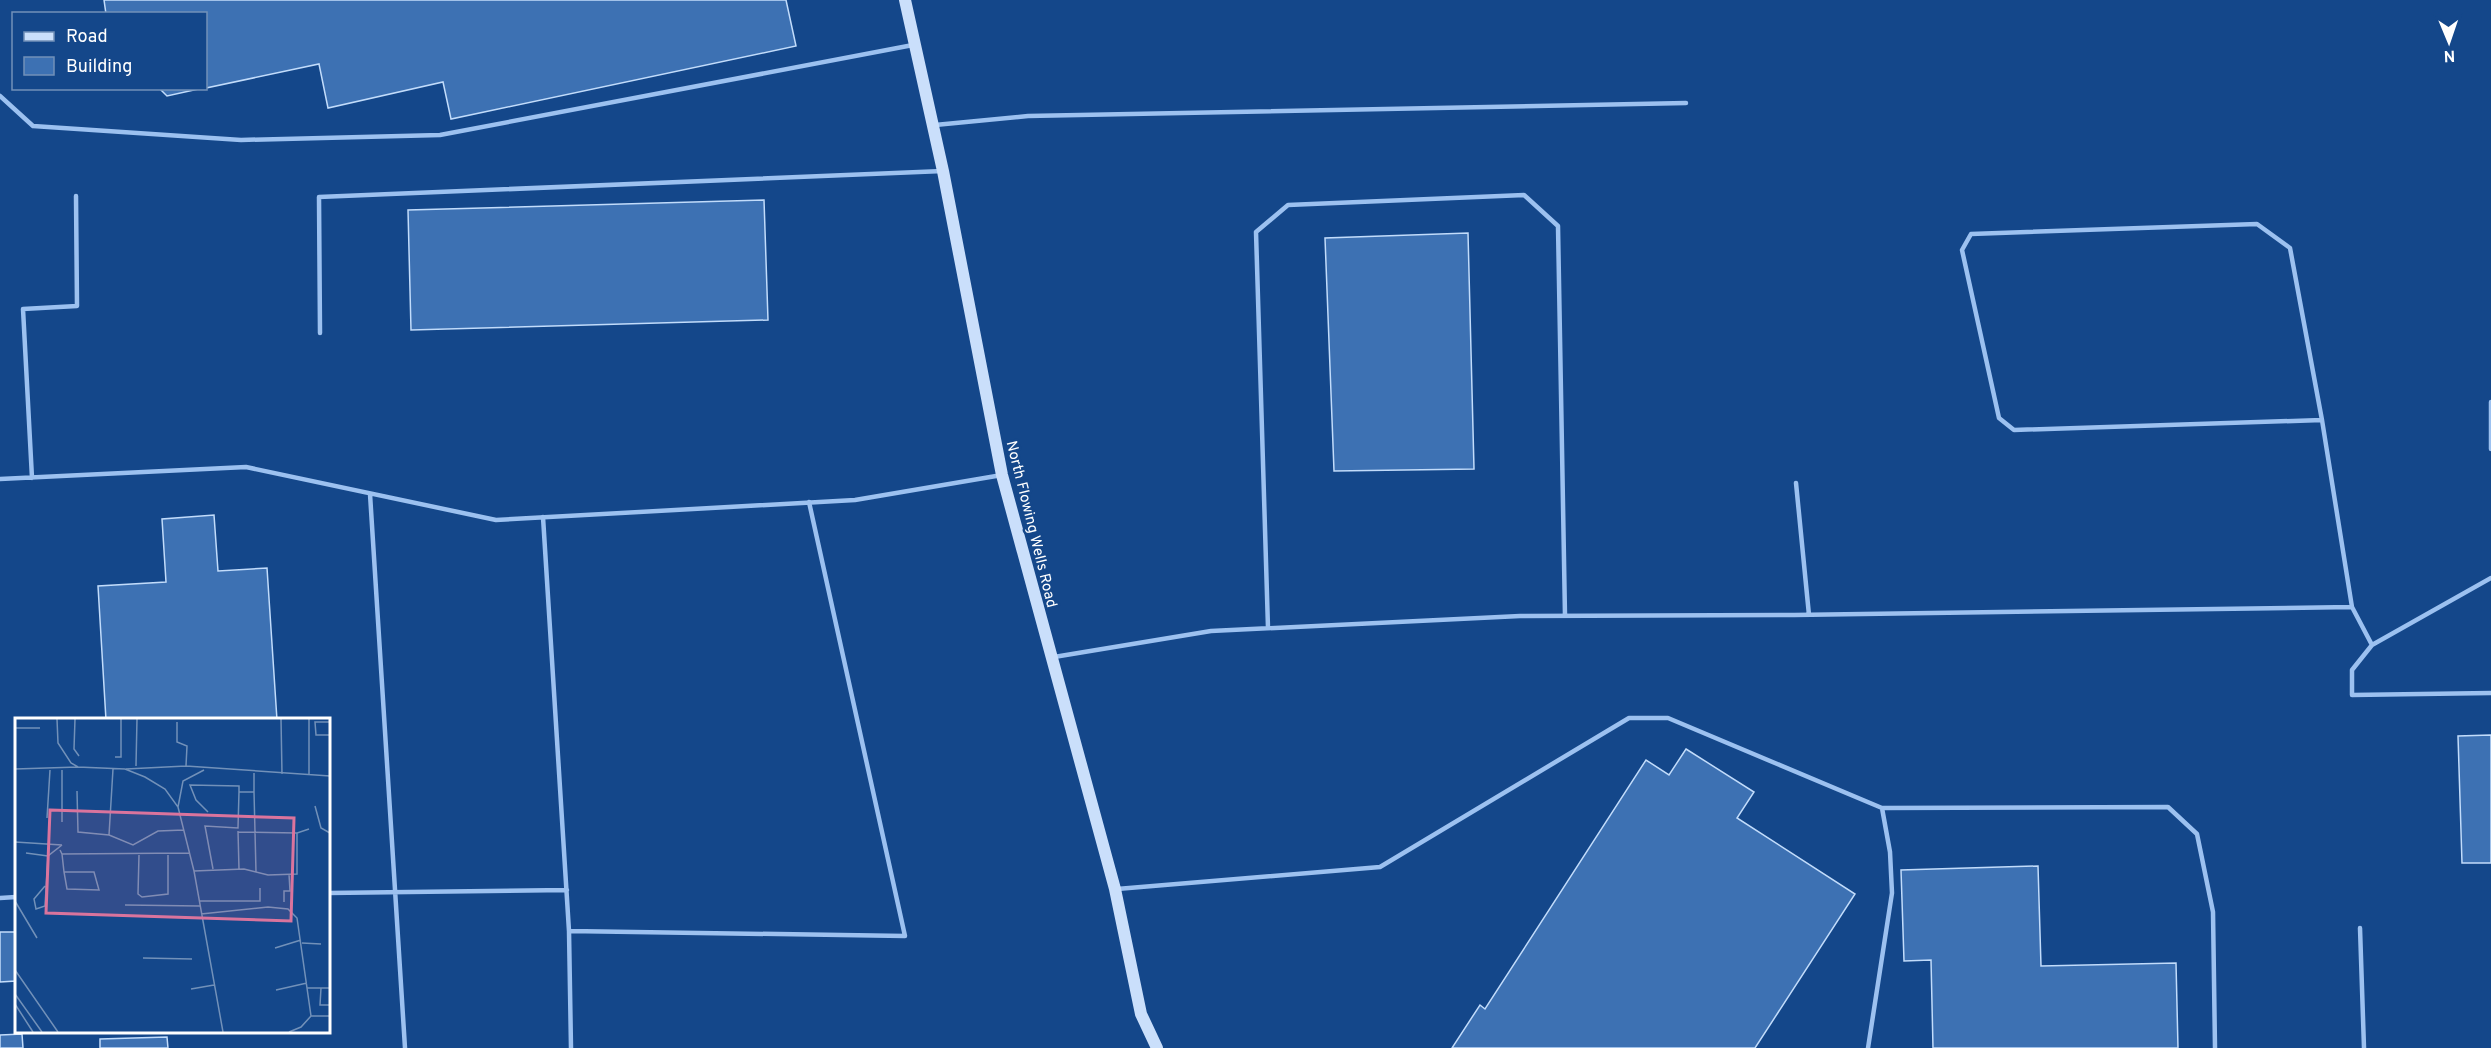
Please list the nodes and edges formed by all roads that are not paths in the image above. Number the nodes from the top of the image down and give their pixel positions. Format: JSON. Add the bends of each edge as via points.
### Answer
{"nodes":[{"id":1,"x":905,"y":0,"type":"edge"},
{"id":2,"x":915,"y":45,"type":"junction"},
{"id":3,"x":0,"y":96,"type":"edge"},
{"id":4,"x":1686,"y":103,"type":"dead end"},
{"id":5,"x":933,"y":126,"type":"junction"},
{"id":6,"x":943,"y":171,"type":"junction"},
{"id":7,"x":76,"y":196,"type":"dead end"},
{"id":8,"x":320,"y":333,"type":"dead end"},
{"id":9,"x":2491,"y":402,"type":"edge"},
{"id":10,"x":2322,"y":420,"type":"junction"},
{"id":11,"x":2491,"y":449,"type":"edge"},
{"id":12,"x":1002,"y":475,"type":"junction"},
{"id":13,"x":33,"y":478,"type":"junction"},
{"id":14,"x":0,"y":479,"type":"edge"},
{"id":15,"x":1796,"y":483,"type":"dead end"},
{"id":16,"x":370,"y":494,"type":"junction"},
{"id":17,"x":809,"y":502,"type":"junction"},
{"id":18,"x":543,"y":517,"type":"junction"},
{"id":19,"x":2491,"y":578,"type":"edge"},
{"id":20,"x":2352,"y":607,"type":"junction"},
{"id":21,"x":1809,"y":615,"type":"junction"},
{"id":22,"x":1565,"y":616,"type":"junction"},
{"id":23,"x":1268,"y":628,"type":"junction"},
{"id":24,"x":2372,"y":645,"type":"junction"},
{"id":25,"x":1051,"y":658,"type":"junction"},
{"id":26,"x":2491,"y":693,"type":"edge"},
{"id":27,"x":1881,"y":808,"type":"junction"},
{"id":28,"x":1114,"y":889,"type":"junction"},
{"id":29,"x":567,"y":890,"type":"junction"},
{"id":30,"x":396,"y":892,"type":"junction"},
{"id":31,"x":330,"y":893,"type":"edge"},
{"id":32,"x":15,"y":897,"type":"edge"},
{"id":33,"x":0,"y":898,"type":"edge"},
{"id":34,"x":2360,"y":928,"type":"dead end"},
{"id":35,"x":569,"y":931,"type":"junction"},
{"id":36,"x":405,"y":1048,"type":"edge"},
{"id":37,"x":571,"y":1048,"type":"edge"},
{"id":38,"x":1157,"y":1048,"type":"edge"},
{"id":39,"x":1868,"y":1048,"type":"edge"},
{"id":40,"x":2215,"y":1048,"type":"edge"},
{"id":41,"x":2364,"y":1048,"type":"edge"}],
"edges":[{"from":1,"to":2,"type":"street","name":"North Flowing Wells Road"},
{"from":2,"to":3,"type":"lane","via":[[440,135],[241,140],[33,126]]},
{"from":2,"to":5,"type":"street","name":"North Flowing Wells Road"},
{"from":4,"to":5,"type":"lane","via":[[1028,116]]},
{"from":5,"to":6,"type":"street","name":"North Flowing Wells Road"},
{"from":6,"to":8,"type":"lane","via":[[319,197]]},
{"from":6,"to":12,"type":"street","name":"North Flowing Wells Road"},
{"from":7,"to":13,"type":"lane","via":[[77,306],[23,309]]},
{"from":9,"to":11,"type":"lane"},
{"from":10,"to":10,"type":"lane","via":[[2290,248],[2258,224],[1971,234],[1962,250],[1999,418],[2014,430]]},
{"from":10,"to":20,"type":"lane"},
{"from":12,"to":17,"type":"lane","via":[[855,500]]},
{"from":12,"to":25,"type":"street","name":"North Flowing Wells Road"},
{"from":13,"to":14,"type":"lane"},
{"from":13,"to":16,"type":"lane","via":[[246,467]]},
{"from":15,"to":21,"type":"lane"},
{"from":16,"to":18,"type":"lane","via":[[496,520]]},
{"from":16,"to":30,"type":"lane"},
{"from":17,"to":18,"type":"lane"},
{"from":17,"to":35,"type":"lane","via":[[905,936]]},
{"from":18,"to":29,"type":"lane"},
{"from":19,"to":24,"type":"lane"},
{"from":20,"to":21,"type":"lane"},
{"from":20,"to":24,"type":"lane"},
{"from":21,"to":22,"type":"lane"},
{"from":22,"to":23,"type":"lane"},
{"from":22,"to":23,"type":"lane","via":[[1558,226],[1524,195],[1512,195],[1288,205],[1256,232]]},
{"from":23,"to":25,"type":"lane","via":[[1211,631]]},
{"from":24,"to":26,"type":"lane","via":[[2352,670],[2352,695]]},
{"from":25,"to":28,"type":"street","name":"North Flowing Wells Road"},
{"from":27,"to":28,"type":"lane","via":[[1668,718],[1629,718],[1380,867]]},
{"from":27,"to":39,"type":"lane","via":[[1890,852],[1892,893]]},
{"from":27,"to":40,"type":"lane","via":[[2168,807],[2197,834],[2213,912]]},
{"from":28,"to":38,"type":"street","name":"North Flowing Wells Road","via":[[1141,1014]]},
{"from":29,"to":30,"type":"lane"},
{"from":29,"to":35,"type":"lane"},
{"from":30,"to":31,"type":"lane"},
{"from":30,"to":36,"type":"lane"},
{"from":32,"to":33,"type":"lane"},
{"from":34,"to":41,"type":"lane"},
{"from":35,"to":37,"type":"lane"}]}
